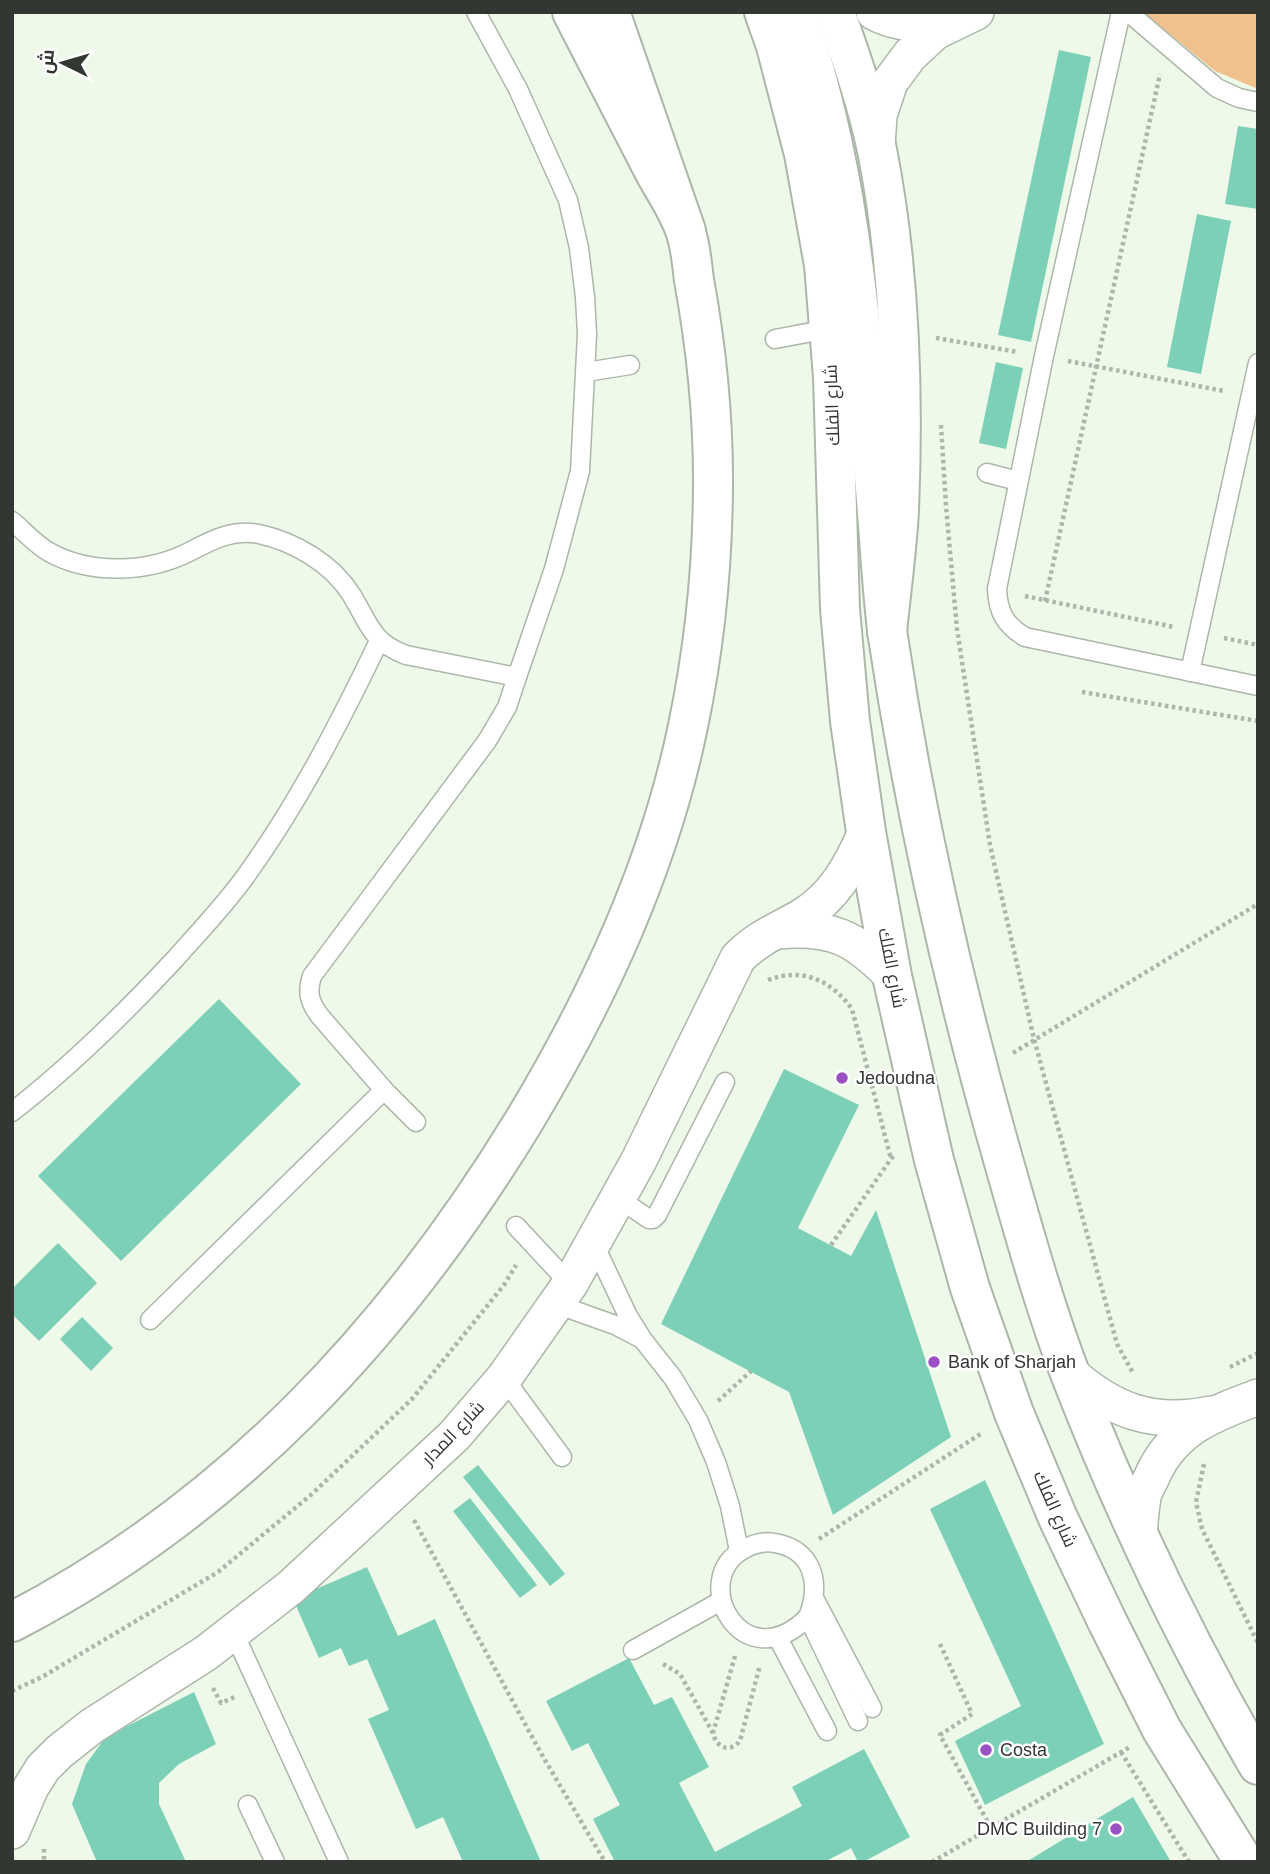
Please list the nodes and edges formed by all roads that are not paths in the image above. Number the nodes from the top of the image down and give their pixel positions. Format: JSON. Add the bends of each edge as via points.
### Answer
{"nodes":[{"id":1,"x":476,"y":12,"type":"edge"},
{"id":2,"x":572,"y":12,"type":"edge"},
{"id":3,"x":610,"y":12,"type":"edge"},
{"id":4,"x":764,"y":12,"type":"edge"},
{"id":5,"x":796,"y":12,"type":"edge"},
{"id":6,"x":835,"y":12,"type":"edge"},
{"id":7,"x":874,"y":12,"type":"edge"},
{"id":8,"x":1121,"y":12,"type":"edge"},
{"id":9,"x":1128,"y":12,"type":"edge"},
{"id":10,"x":971,"y":15,"type":"edge"},
{"id":11,"x":1258,"y":102,"type":"edge"},
{"id":12,"x":877,"y":149,"type":"junction"},
{"id":13,"x":686,"y":231,"type":"junction"},
{"id":14,"x":828,"y":329,"type":"junction"},
{"id":15,"x":775,"y":339,"type":"dead end"},
{"id":16,"x":1258,"y":363,"type":"edge"},
{"id":17,"x":630,"y":365,"type":"dead end"},
{"id":18,"x":586,"y":372,"type":"junction"},
{"id":19,"x":987,"y":473,"type":"dead end"},
{"id":20,"x":1018,"y":481,"type":"junction"},
{"id":21,"x":12,"y":521,"type":"edge"},
{"id":22,"x":887,"y":632,"type":"junction"},
{"id":23,"x":379,"y":641,"type":"junction"},
{"id":24,"x":1190,"y":673,"type":"junction"},
{"id":25,"x":517,"y":677,"type":"junction"},
{"id":26,"x":1258,"y":686,"type":"edge"},
{"id":27,"x":866,"y":832,"type":"junction"},
{"id":28,"x":773,"y":932,"type":"junction"},
{"id":29,"x":892,"y":976,"type":"junction"},
{"id":30,"x":726,"y":1082,"type":"dead end"},
{"id":31,"x":384,"y":1090,"type":"junction"},
{"id":32,"x":12,"y":1112,"type":"edge"},
{"id":33,"x":416,"y":1122,"type":"dead end"},
{"id":34,"x":618,"y":1199,"type":"junction"},
{"id":35,"x":516,"y":1226,"type":"dead end"},
{"id":36,"x":593,"y":1242,"type":"junction"},
{"id":37,"x":563,"y":1294,"type":"junction"},
{"id":38,"x":150,"y":1320,"type":"dead end"},
{"id":39,"x":643,"y":1340,"type":"junction"},
{"id":40,"x":1069,"y":1372,"type":"junction"},
{"id":41,"x":504,"y":1378,"type":"junction"},
{"id":42,"x":1258,"y":1397,"type":"edge"},
{"id":43,"x":1217,"y":1412,"type":"junction"},
{"id":44,"x":562,"y":1457,"type":"dead end"},
{"id":45,"x":1139,"y":1535,"type":"junction"},
{"id":46,"x":739,"y":1551,"type":"junction"},
{"id":47,"x":815,"y":1600,"type":"junction"},
{"id":48,"x":721,"y":1601,"type":"junction"},
{"id":49,"x":808,"y":1618,"type":"junction"},
{"id":50,"x":12,"y":1622,"type":"edge"},
{"id":51,"x":234,"y":1633,"type":"junction"},
{"id":52,"x":772,"y":1638,"type":"junction"},
{"id":53,"x":633,"y":1650,"type":"dead end"},
{"id":54,"x":872,"y":1708,"type":"dead end"},
{"id":55,"x":858,"y":1721,"type":"dead end"},
{"id":56,"x":827,"y":1731,"type":"dead end"},
{"id":57,"x":1258,"y":1765,"type":"edge"},
{"id":58,"x":248,"y":1805,"type":"dead end"},
{"id":59,"x":12,"y":1831,"type":"edge"},
{"id":60,"x":275,"y":1862,"type":"edge"},
{"id":61,"x":339,"y":1862,"type":"edge"},
{"id":62,"x":1244,"y":1862,"type":"edge"}],
"edges":[{"from":1,"to":18,"type":"lane","via":[[523,100],[568,200],[585,297]]},
{"from":2,"to":13,"type":"main road"},
{"from":3,"to":13,"type":"main road"},
{"from":4,"to":14,"type":"main road","name":"شارع الفلك","via":[[804,154],[824,265]]},
{"from":5,"to":22,"type":"main road","name":"شارع الفلك","via":[[834,145],[854,258]]},
{"from":6,"to":12,"type":"main road"},
{"from":7,"to":10,"type":"street","via":[[907,22],[937,23]]},
{"from":8,"to":20,"type":"lane"},
{"from":9,"to":11,"type":"lane","via":[[1217,88]]},
{"from":10,"to":12,"type":"street","via":[[935,32],[890,82],[879,115]]},
{"from":12,"to":22,"type":"main road","via":[[894,269],[902,390],[899,511]]},
{"from":13,"to":50,"type":"main road","via":[[704,330],[713,429],[713,529],[705,628],[688,727],[663,823],[630,917],[588,1008],[482,1189],[359,1350],[275,1435],[168,1526],[106,1569]]},
{"from":14,"to":15,"type":"lane"},
{"from":14,"to":27,"type":"main road","name":"شارع الفلك","via":[[840,609]]},
{"from":16,"to":24,"type":"lane"},
{"from":17,"to":18,"type":"lane"},
{"from":18,"to":25,"type":"lane","via":[[580,471],[554,569]]},
{"from":19,"to":20,"type":"lane"},
{"from":20,"to":24,"type":"lane","via":[[997,589],[1002,617],[1012,629],[1025,637]]},
{"from":21,"to":23,"type":"lane","via":[[48,552],[103,568],[170,560],[225,534],[257,533],[292,544],[333,572]]},
{"from":22,"to":40,"type":"main road","name":"شارع الفلك","via":[[912,783],[951,966],[1019,1215]]},
{"from":23,"to":25,"type":"lane","via":[[407,655]]},
{"from":23,"to":32,"type":"lane","via":[[309,778],[244,879],[146,991]]},
{"from":24,"to":26,"type":"lane"},
{"from":25,"to":31,"type":"lane","via":[[507,707],[487,741],[312,976],[311,1003]]},
{"from":27,"to":28,"type":"street","name":"شارع المدار","via":[[852,865],[831,893]]},
{"from":27,"to":29,"type":"main road","name":"شارع الفلك"},
{"from":28,"to":29,"type":"street","via":[[806,929],[839,936],[868,952]]},
{"from":28,"to":34,"type":"street","name":"شارع المدار","via":[[738,958]]},
{"from":29,"to":62,"type":"main road","name":"شارع الفلك","via":[[938,1173],[970,1288],[1013,1413],[1058,1518],[1162,1730]]},
{"from":30,"to":34,"type":"lane","via":[[657,1215],[649,1219]]},
{"from":31,"to":33,"type":"lane"},
{"from":31,"to":38,"type":"lane"},
{"from":34,"to":36,"type":"street","name":"شارع المدار"},
{"from":35,"to":37,"type":"lane"},
{"from":36,"to":37,"type":"street","name":"شارع المدار"},
{"from":36,"to":39,"type":"lane"},
{"from":37,"to":39,"type":"lane"},
{"from":37,"to":41,"type":"street","name":"شارع المدار"},
{"from":39,"to":46,"type":"lane","via":[[698,1420],[720,1473]]},
{"from":40,"to":43,"type":"street","via":[[1091,1392],[1143,1416],[1193,1418]]},
{"from":40,"to":45,"type":"main road","name":"شارع الفلك"},
{"from":41,"to":44,"type":"lane"},
{"from":41,"to":51,"type":"street","name":"شارع المدار","via":[[454,1436],[291,1587]]},
{"from":42,"to":43,"type":"street"},
{"from":43,"to":45,"type":"street","via":[[1177,1439],[1161,1458],[1144,1494]]},
{"from":45,"to":57,"type":"main road","name":"شارع الفلك","via":[[1214,1689]]},
{"from":46,"to":47,"type":"lane","via":[[769,1542],[798,1553],[816,1582]]},
{"from":46,"to":48,"type":"lane","via":[[720,1582]]},
{"from":47,"to":49,"type":"lane"},
{"from":47,"to":54,"type":"lane"},
{"from":48,"to":52,"type":"lane","via":[[742,1632]]},
{"from":48,"to":53,"type":"lane"},
{"from":49,"to":52,"type":"lane","via":[[795,1631]]},
{"from":49,"to":55,"type":"lane"},
{"from":51,"to":59,"type":"street","name":"شارع المدار","via":[[59,1752],[31,1787]]},
{"from":51,"to":61,"type":"lane"},
{"from":52,"to":56,"type":"lane"},
{"from":58,"to":60,"type":"lane"}]}
